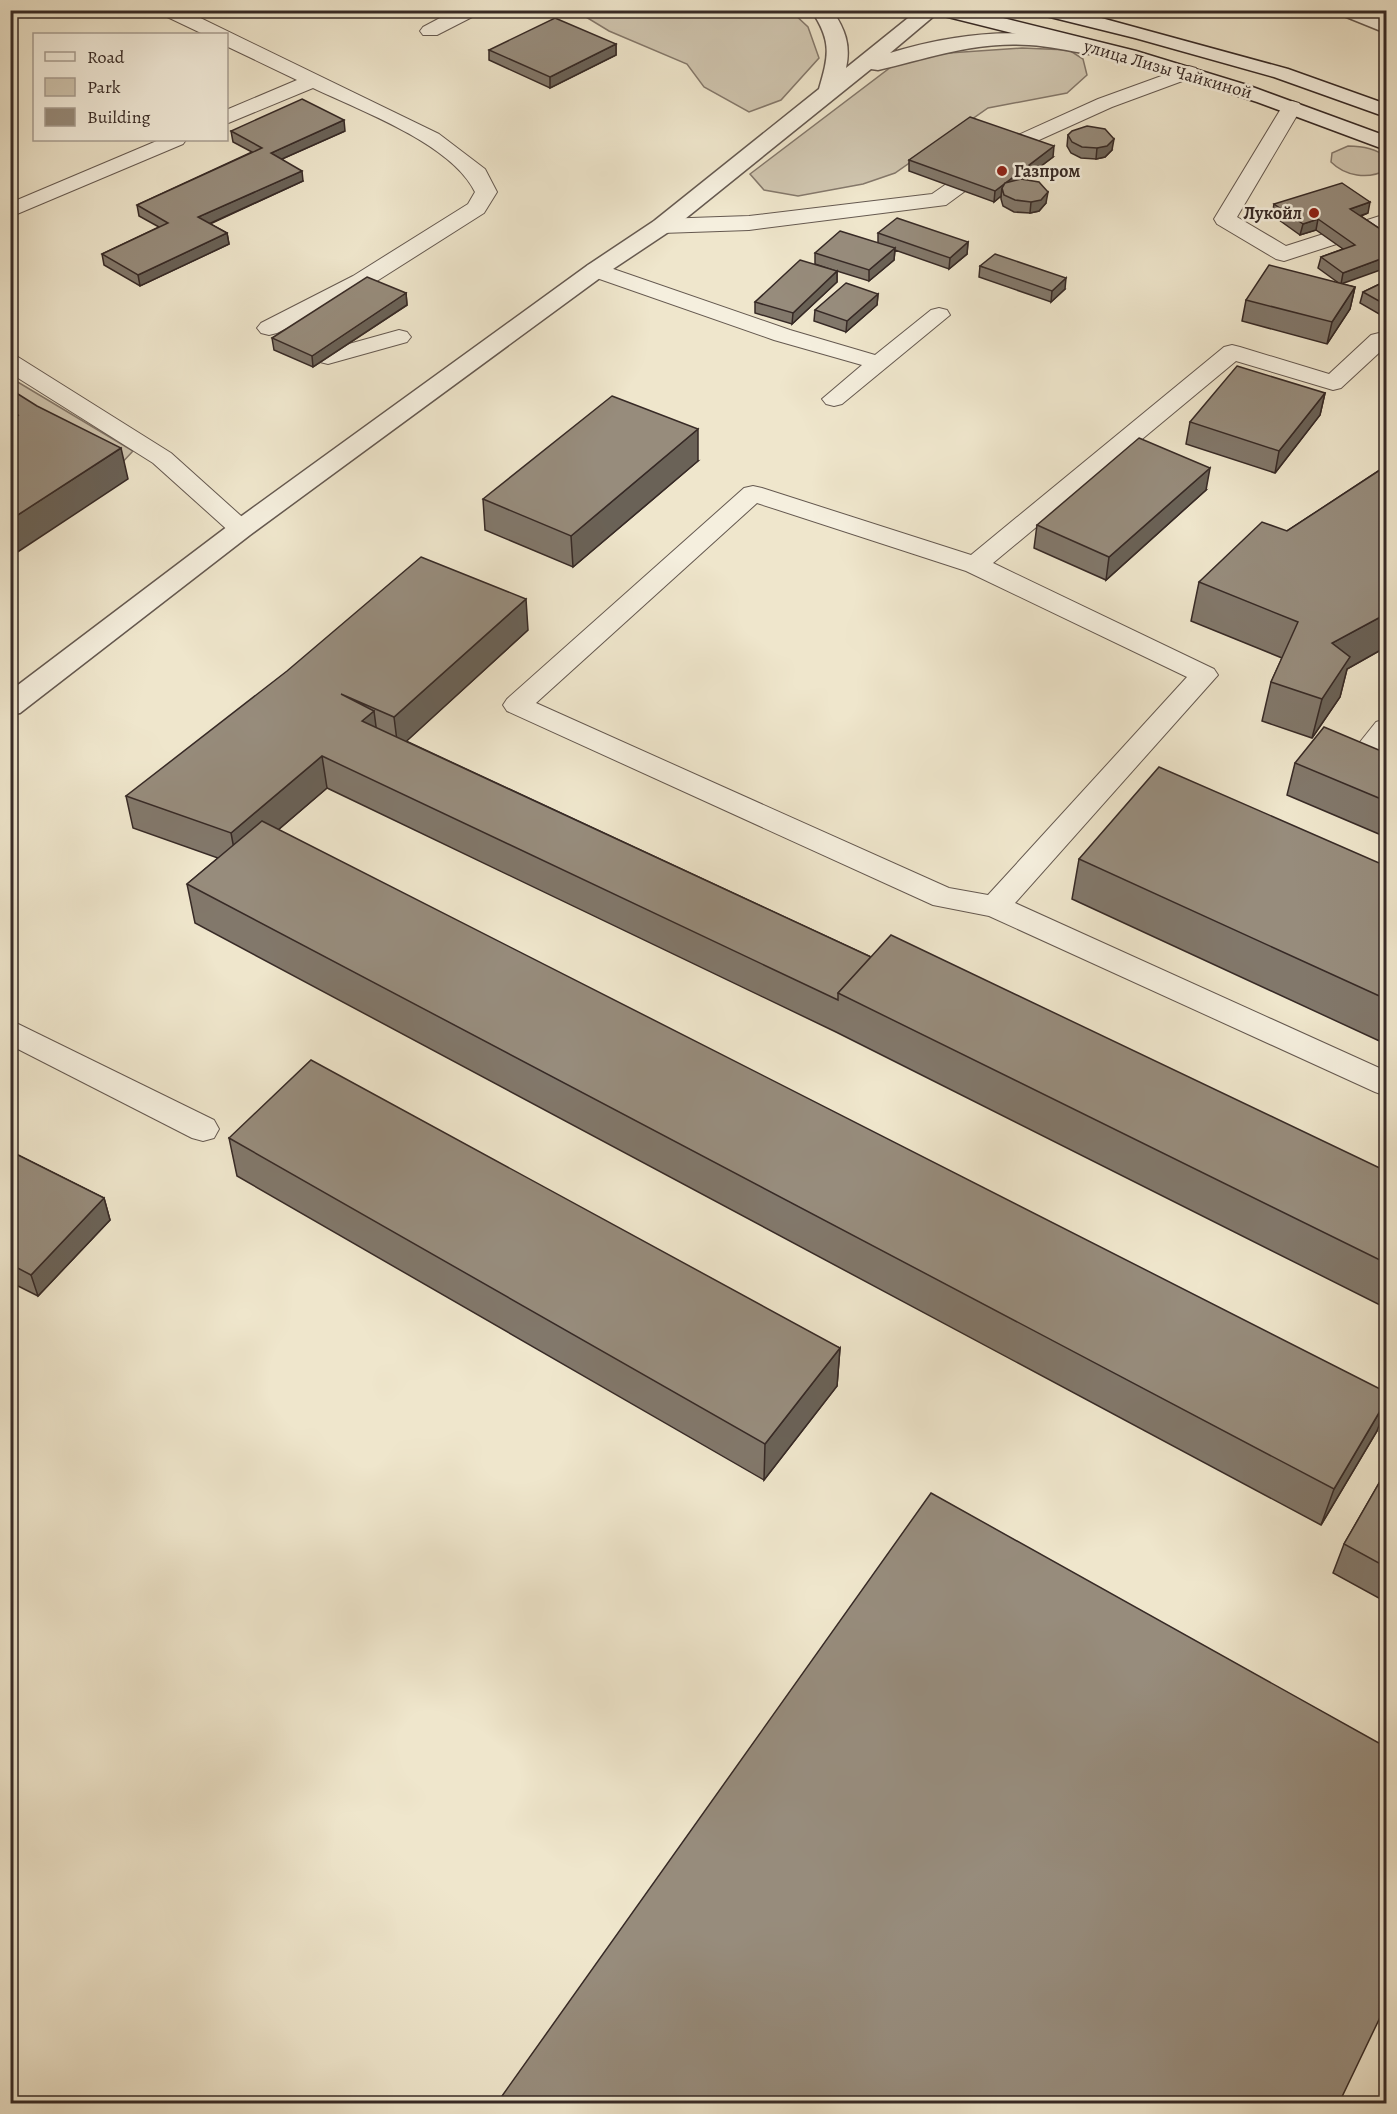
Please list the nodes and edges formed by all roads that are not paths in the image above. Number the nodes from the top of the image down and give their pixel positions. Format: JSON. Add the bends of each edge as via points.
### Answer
{"nodes":[{"id":1,"x":168,"y":10,"type":"edge"},
{"id":2,"x":471,"y":10,"type":"edge"},
{"id":3,"x":821,"y":10,"type":"edge"},
{"id":4,"x":931,"y":10,"type":"edge"},
{"id":5,"x":943,"y":10,"type":"edge"},
{"id":6,"x":1045,"y":10,"type":"edge"},
{"id":7,"x":1346,"y":10,"type":"edge"},
{"id":8,"x":1386,"y":27,"type":"edge"},
{"id":9,"x":430,"y":32,"type":"dead end"},
{"id":10,"x":216,"y":33,"type":"edge"},
{"id":11,"x":228,"y":39,"type":"edge"},
{"id":12,"x":1118,"y":52,"type":"junction"},
{"id":13,"x":1189,"y":72,"type":"junction"},
{"id":14,"x":315,"y":80,"type":"junction"},
{"id":15,"x":828,"y":95,"type":"junction"},
{"id":16,"x":1293,"y":107,"type":"junction"},
{"id":17,"x":1386,"y":111,"type":"edge"},
{"id":18,"x":228,"y":117,"type":"edge"},
{"id":19,"x":174,"y":141,"type":"edge"},
{"id":20,"x":1386,"y":144,"type":"edge"},
{"id":21,"x":10,"y":211,"type":"edge"},
{"id":22,"x":1386,"y":221,"type":"edge"},
{"id":23,"x":662,"y":226,"type":"junction"},
{"id":24,"x":596,"y":270,"type":"junction"},
{"id":25,"x":939,"y":315,"type":"dead end"},
{"id":26,"x":269,"y":328,"type":"dead end"},
{"id":27,"x":399,"y":337,"type":"dead end"},
{"id":28,"x":1384,"y":340,"type":"edge"},
{"id":29,"x":328,"y":357,"type":"edge"},
{"id":30,"x":10,"y":362,"type":"edge"},
{"id":31,"x":879,"y":363,"type":"junction"},
{"id":32,"x":834,"y":399,"type":"dead end"},
{"id":33,"x":241,"y":529,"type":"junction"},
{"id":34,"x":975,"y":565,"type":"junction"},
{"id":35,"x":10,"y":706,"type":"edge"},
{"id":36,"x":1386,"y":728,"type":"edge"},
{"id":37,"x":1386,"y":748,"type":"edge"},
{"id":38,"x":995,"y":906,"type":"junction"},
{"id":39,"x":10,"y":1031,"type":"edge"},
{"id":40,"x":1386,"y":1084,"type":"edge"},
{"id":41,"x":203,"y":1129,"type":"dead end"}],
"edges":[{"from":1,"to":10,"type":"lane"},
{"from":2,"to":9,"type":"lane"},
{"from":3,"to":15,"type":"street","via":[[832,24],[840,50]]},
{"from":4,"to":15,"type":"street"},
{"from":5,"to":12,"type":"street","name":"улица Лизы Чайкиной"},
{"from":6,"to":17,"type":"street","name":"улица Лизы Чайкиной","via":[[1281,73]]},
{"from":7,"to":8,"type":"street"},
{"from":11,"to":14,"type":"lane"},
{"from":12,"to":13,"type":"street","name":"улица Лизы Чайкиной"},
{"from":12,"to":15,"type":"street","via":[[1021,38],[959,42],[917,50],[874,66]]},
{"from":13,"to":16,"type":"street","name":"улица Лизы Чайкиной"},
{"from":13,"to":23,"type":"lane","via":[[1105,103],[1021,141],[938,200],[749,223]]},
{"from":14,"to":18,"type":"lane"},
{"from":14,"to":26,"type":"lane","via":[[432,138],[477,174],[486,192],[476,208],[361,281]]},
{"from":15,"to":23,"type":"street"},
{"from":16,"to":20,"type":"street","name":"улица Лизы Чайкиной"},
{"from":16,"to":22,"type":"lane","via":[[1225,219],[1284,254]]},
{"from":19,"to":21,"type":"lane"},
{"from":23,"to":24,"type":"street"},
{"from":24,"to":31,"type":"lane","via":[[782,335]]},
{"from":24,"to":33,"type":"street"},
{"from":25,"to":31,"type":"lane"},
{"from":27,"to":29,"type":"lane"},
{"from":28,"to":34,"type":"lane","via":[[1333,383],[1232,352]]},
{"from":30,"to":33,"type":"lane","via":[[162,458]]},
{"from":31,"to":32,"type":"lane"},
{"from":33,"to":35,"type":"street"},
{"from":34,"to":38,"type":"lane","via":[[1204,675]]},
{"from":34,"to":38,"type":"lane","via":[[753,493],[517,705],[943,898]]},
{"from":36,"to":37,"type":"lane","via":[[1374,742]]},
{"from":38,"to":40,"type":"lane"},
{"from":39,"to":41,"type":"lane"}]}
